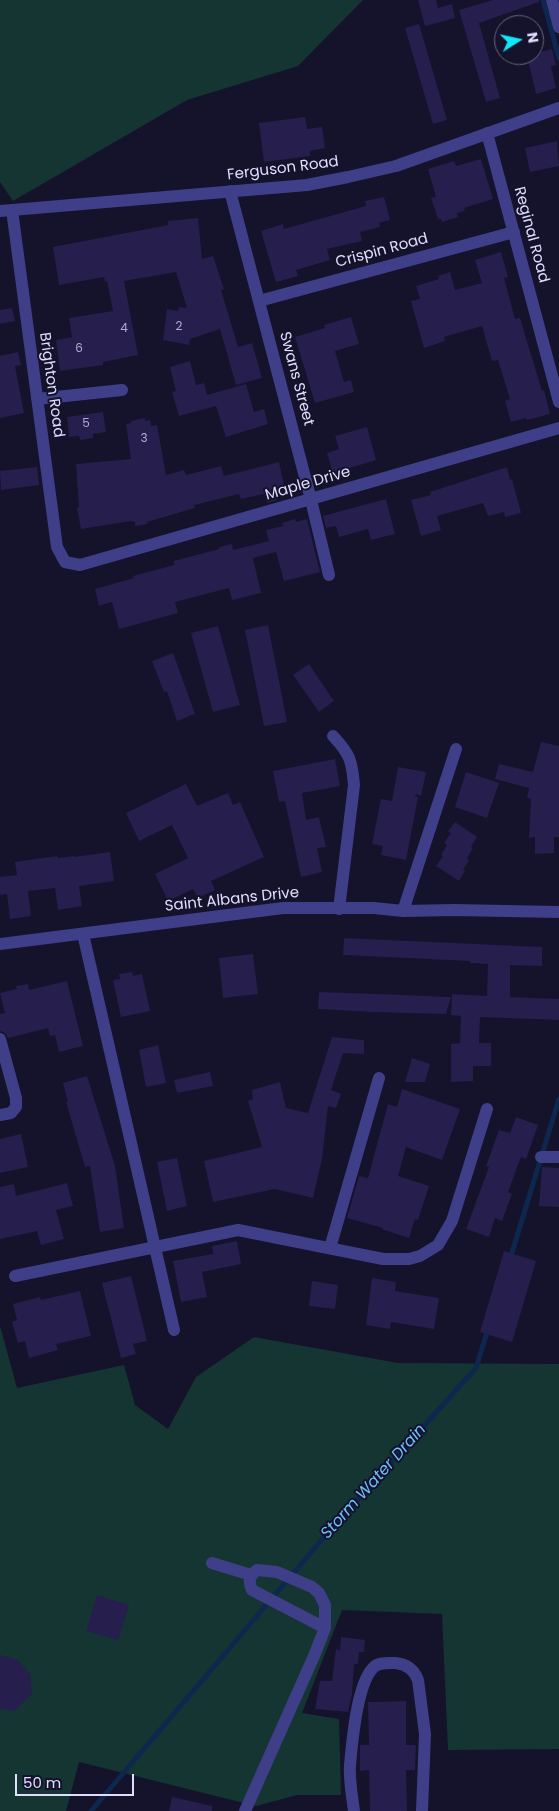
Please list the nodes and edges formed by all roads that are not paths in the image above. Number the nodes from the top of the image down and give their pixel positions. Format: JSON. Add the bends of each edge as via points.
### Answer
{"nodes":[{"id":1,"x":552,"y":0,"type":"edge"},
{"id":2,"x":559,"y":28,"type":"edge"},
{"id":3,"x":559,"y":108,"type":"edge"},
{"id":4,"x":487,"y":134,"type":"junction"},
{"id":5,"x":230,"y":191,"type":"junction"},
{"id":6,"x":6,"y":210,"type":"edge"},
{"id":7,"x":514,"y":232,"type":"junction"},
{"id":8,"x":259,"y":301,"type":"junction"},
{"id":9,"x":122,"y":390,"type":"dead end"},
{"id":10,"x":37,"y":399,"type":"junction"},
{"id":11,"x":559,"y":402,"type":"edge"},
{"id":12,"x":559,"y":428,"type":"edge"},
{"id":13,"x":311,"y":500,"type":"junction"},
{"id":14,"x":65,"y":562,"type":"joint"},
{"id":15,"x":329,"y":575,"type":"dead end"},
{"id":16,"x":333,"y":736,"type":"dead end"},
{"id":17,"x":456,"y":749,"type":"dead end"},
{"id":18,"x":339,"y":909,"type":"junction"},
{"id":19,"x":402,"y":911,"type":"junction"},
{"id":20,"x":559,"y":912,"type":"edge"},
{"id":21,"x":83,"y":934,"type":"junction"},
{"id":22,"x":0,"y":944,"type":"edge"},
{"id":23,"x":0,"y":1039,"type":"edge"},
{"id":24,"x":378,"y":1078,"type":"dead end"},
{"id":25,"x":487,"y":1109,"type":"dead end"},
{"id":26,"x":0,"y":1115,"type":"edge"},
{"id":27,"x":542,"y":1157,"type":"dead end"},
{"id":28,"x":559,"y":1157,"type":"edge"},
{"id":29,"x":154,"y":1248,"type":"junction"},
{"id":30,"x":330,"y":1248,"type":"junction"},
{"id":31,"x":15,"y":1276,"type":"dead end"},
{"id":32,"x":174,"y":1330,"type":"dead end"},
{"id":33,"x":212,"y":1563,"type":"dead end"},
{"id":34,"x":252,"y":1574,"type":"junction"},
{"id":35,"x":325,"y":1628,"type":"junction"},
{"id":36,"x":245,"y":1811,"type":"edge"},
{"id":37,"x":354,"y":1811,"type":"edge"},
{"id":38,"x":422,"y":1811,"type":"edge"}],
"edges":[{"from":1,"to":2,"type":"street"},
{"from":3,"to":4,"type":"street","name":"Ferguson Road"},
{"from":4,"to":5,"type":"street","name":"Ferguson Road","via":[[396,166],[348,177]]},
{"from":4,"to":7,"type":"street","name":"Reginal Road"},
{"from":5,"to":6,"type":"street","name":"Ferguson Road"},
{"from":5,"to":8,"type":"street","name":"Swans Street"},
{"from":6,"to":10,"type":"street","name":"Brighton Road"},
{"from":7,"to":8,"type":"street","name":"Crispin Road"},
{"from":7,"to":11,"type":"street","name":"Reginal Road"},
{"from":8,"to":13,"type":"street","name":"Swans Street"},
{"from":9,"to":10,"type":"street"},
{"from":10,"to":14,"type":"street","name":"Brighton Road","via":[[57,547]]},
{"from":12,"to":13,"type":"street","name":"Maple Drive"},
{"from":13,"to":14,"type":"street","name":"Maple Drive","via":[[80,565]]},
{"from":13,"to":15,"type":"street","name":"Swans Street"},
{"from":16,"to":18,"type":"street","via":[[345,749],[352,766],[354,785]]},
{"from":17,"to":19,"type":"street"},
{"from":18,"to":19,"type":"street","name":"Saint Albans Drive"},
{"from":18,"to":21,"type":"street","name":"Saint Albans Drive","via":[[283,908]]},
{"from":19,"to":20,"type":"street","name":"Saint Albans Drive"},
{"from":21,"to":22,"type":"street","name":"Saint Albans Drive"},
{"from":21,"to":29,"type":"street"},
{"from":23,"to":26,"type":"street","via":[[16,1107],[11,1113]]},
{"from":24,"to":30,"type":"street"},
{"from":25,"to":30,"type":"street","via":[[452,1221],[438,1245],[420,1256],[397,1259]]},
{"from":27,"to":28,"type":"street"},
{"from":29,"to":30,"type":"street","via":[[238,1230]]},
{"from":29,"to":31,"type":"street"},
{"from":29,"to":32,"type":"street"},
{"from":33,"to":34,"type":"street"},
{"from":34,"to":35,"type":"street","via":[[249,1582],[252,1590]]},
{"from":34,"to":35,"type":"street","via":[[257,1570],[277,1572],[312,1587],[325,1605]]},
{"from":35,"to":36,"type":"street"},
{"from":37,"to":38,"type":"street","via":[[350,1766],[357,1713],[363,1684],[373,1668],[382,1663],[394,1663],[416,1673],[425,1734]]}]}
